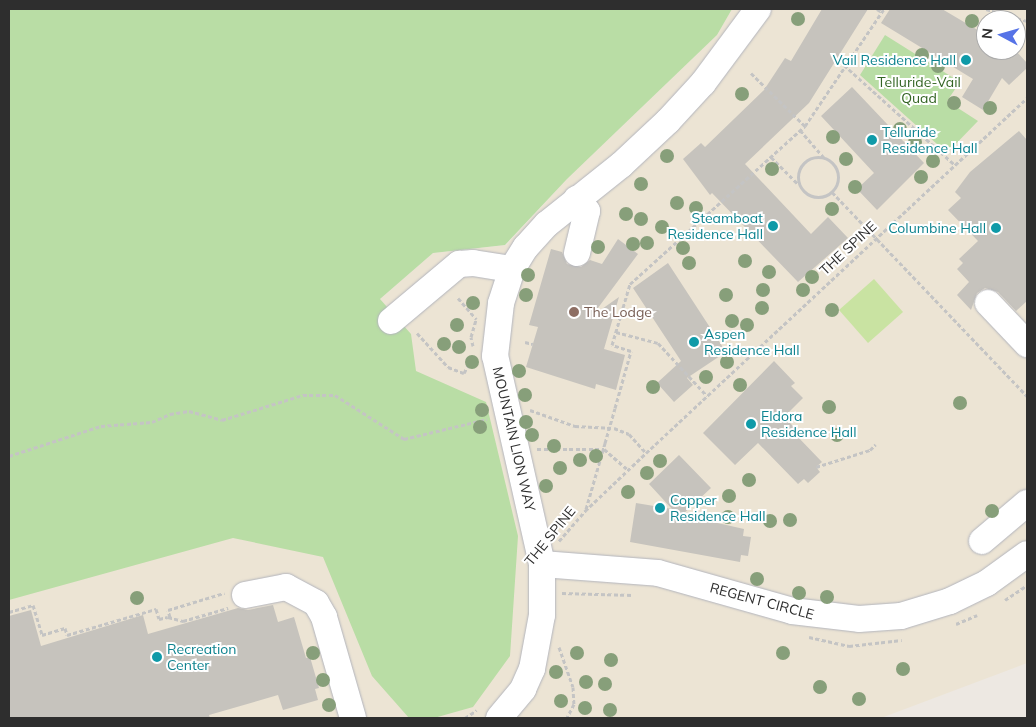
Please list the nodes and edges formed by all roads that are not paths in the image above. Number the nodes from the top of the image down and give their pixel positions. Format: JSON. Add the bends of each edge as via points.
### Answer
{"nodes":[{"id":1,"x":758,"y":9,"type":"edge"},
{"id":2,"x":577,"y":199,"type":"junction"},
{"id":3,"x":577,"y":254,"type":"dead end"},
{"id":4,"x":512,"y":270,"type":"junction"},
{"id":5,"x":988,"y":303,"type":"dead end"},
{"id":6,"x":391,"y":321,"type":"dead end"},
{"id":7,"x":1027,"y":344,"type":"edge"},
{"id":8,"x":1027,"y":503,"type":"edge"},
{"id":9,"x":1022,"y":558,"type":"edge"},
{"id":10,"x":542,"y":564,"type":"junction"},
{"id":11,"x":239,"y":597,"type":"road end"},
{"id":12,"x":489,"y":714,"type":"edge"},
{"id":13,"x":353,"y":718,"type":"edge"}],
"edges":[{"from":1,"to":2,"type":"street","name":"MOUNTAIN LION WAY","via":[[709,76],[668,122]]},
{"from":2,"to":3,"type":"street","via":[[587,211]]},
{"from":2,"to":4,"type":"street","name":"MOUNTAIN LION WAY","via":[[547,224],[526,247]]},
{"from":4,"to":6,"type":"street","via":[[473,263],[459,264]]},
{"from":4,"to":10,"type":"street","name":"MOUNTAIN LION WAY","via":[[496,333],[495,356]]},
{"from":5,"to":7,"type":"street"},
{"from":8,"to":9,"type":"street","via":[[986,537]]},
{"from":9,"to":10,"type":"street","name":"REGENT CIRCLE","via":[[987,583],[928,610],[859,619],[792,611],[658,573]]},
{"from":10,"to":12,"type":"street","name":"MOUNTAIN LION WAY","via":[[542,615],[532,669],[523,689]]},
{"from":11,"to":13,"type":"street","via":[[286,587],[316,603],[324,617]]}]}
